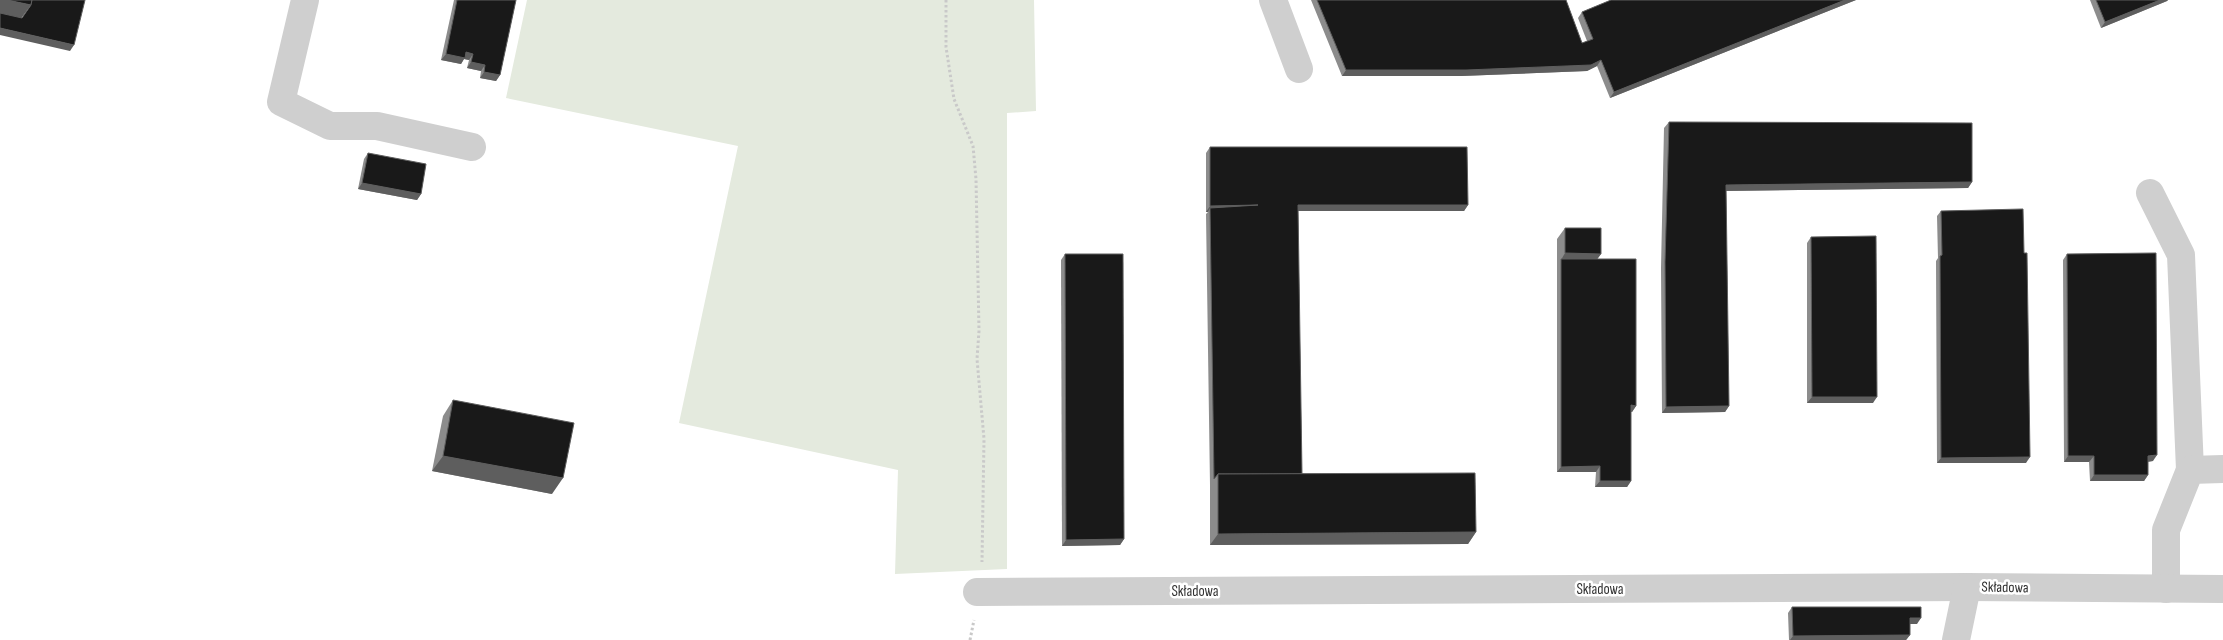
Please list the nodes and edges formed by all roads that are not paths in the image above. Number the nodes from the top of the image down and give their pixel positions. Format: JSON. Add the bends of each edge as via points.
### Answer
{"nodes":[{"id":1,"x":305,"y":0,"type":"edge"},
{"id":2,"x":1273,"y":0,"type":"edge"},
{"id":3,"x":1299,"y":69,"type":"dead end"},
{"id":4,"x":472,"y":147,"type":"dead end"},
{"id":5,"x":2150,"y":193,"type":"dead end"},
{"id":6,"x":2223,"y":469,"type":"edge"},
{"id":7,"x":2190,"y":470,"type":"junction"},
{"id":8,"x":1967,"y":587,"type":"junction"},
{"id":9,"x":2166,"y":589,"type":"junction"},
{"id":10,"x":2223,"y":590,"type":"edge"},
{"id":11,"x":977,"y":592,"type":"road end"},
{"id":12,"x":1956,"y":640,"type":"edge"}],
"edges":[{"from":1,"to":4,"type":"street","via":[[281,102],[330,126],[378,126]]},
{"from":2,"to":3,"type":"street"},
{"from":5,"to":7,"type":"street","via":[[2181,254]]},
{"from":6,"to":7,"type":"street"},
{"from":7,"to":9,"type":"street","via":[[2166,530]]},
{"from":8,"to":9,"type":"street","name":"Składowa"},
{"from":8,"to":11,"type":"street","name":"Składowa"},
{"from":8,"to":12,"type":"street"},
{"from":9,"to":10,"type":"street","name":"Składowa"}]}
